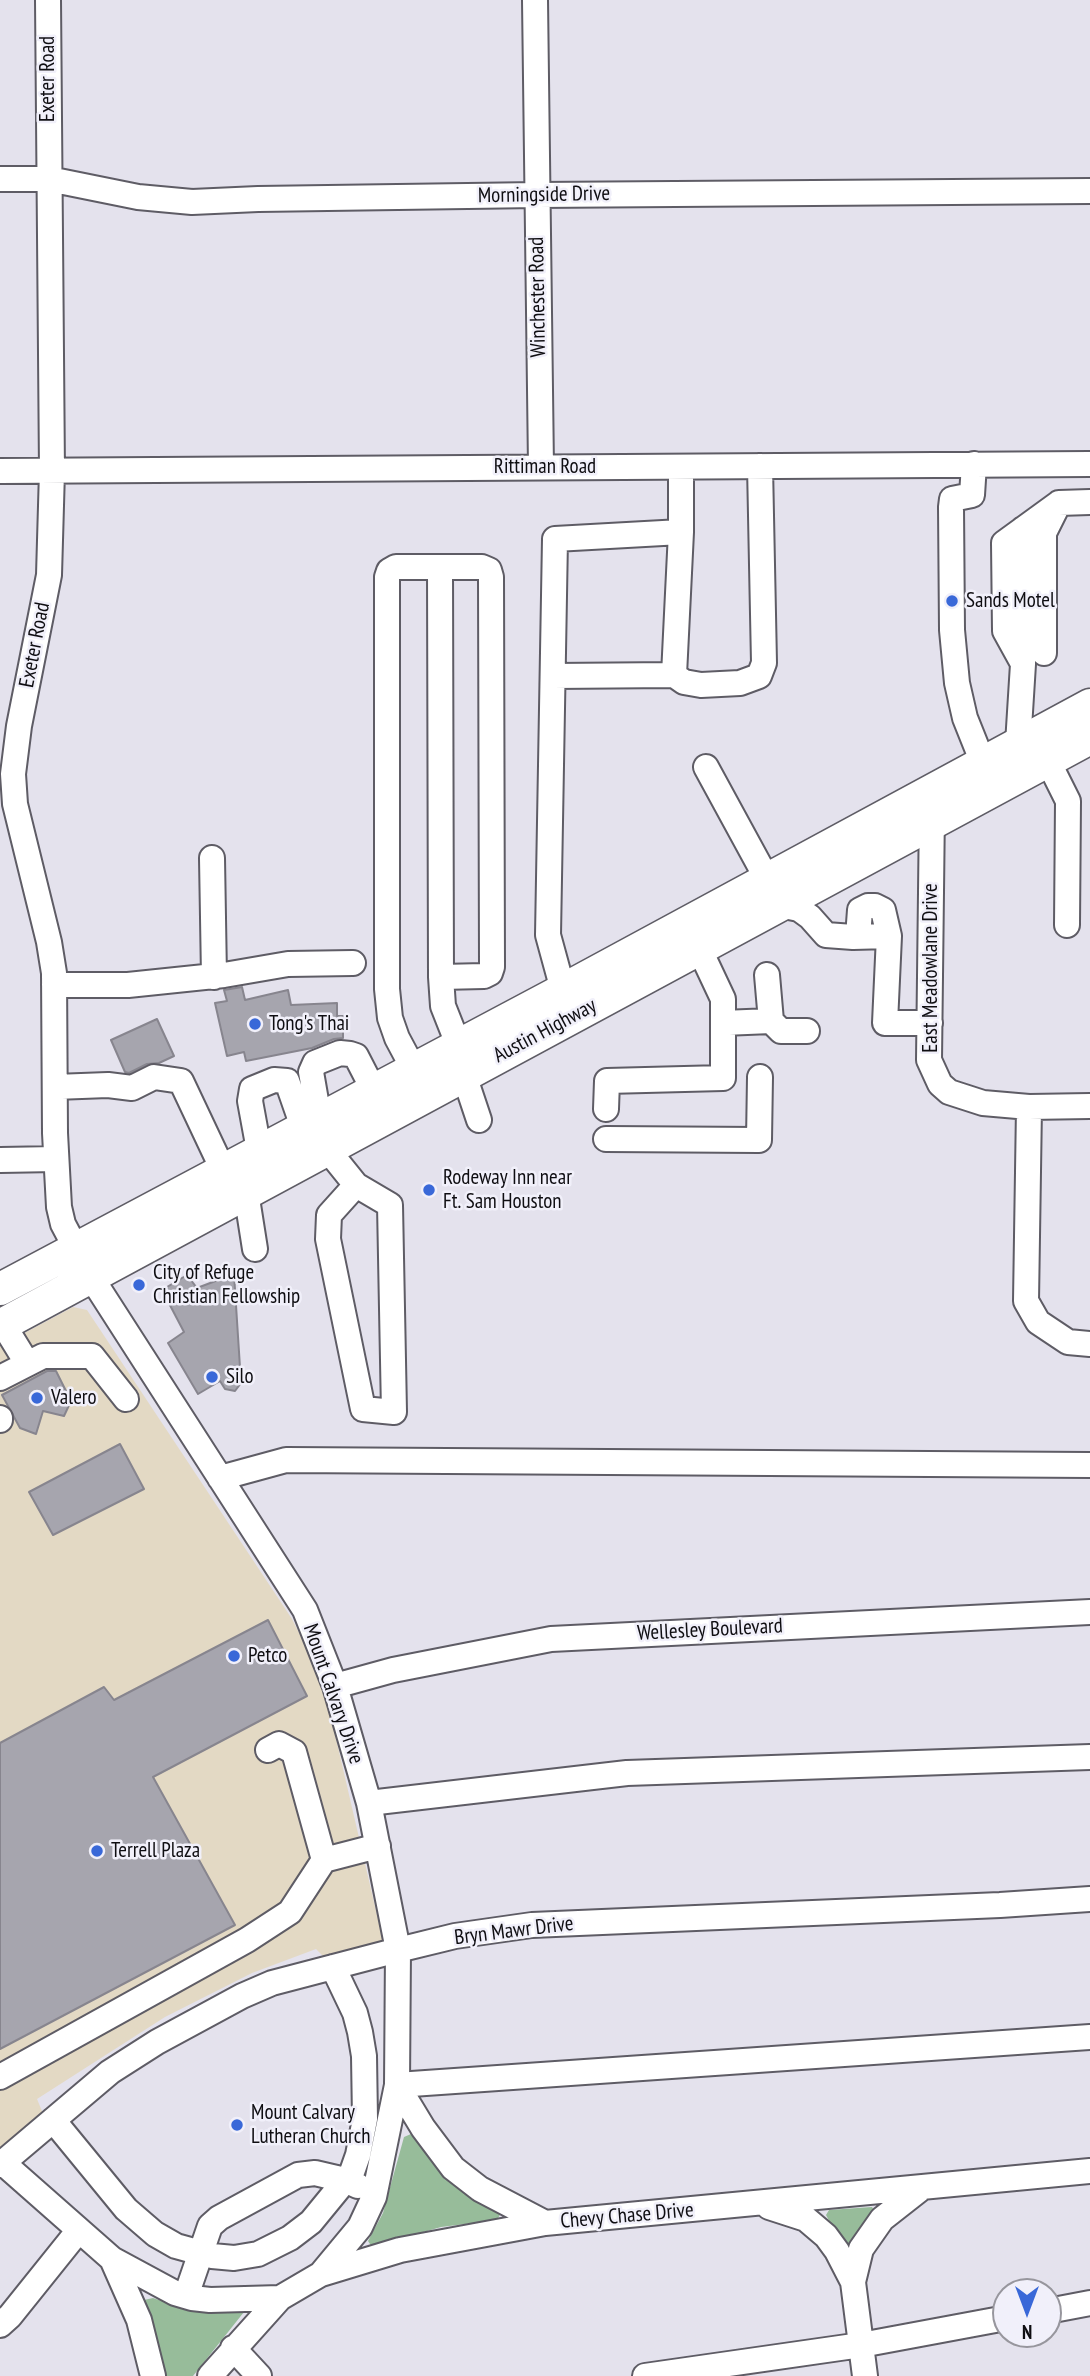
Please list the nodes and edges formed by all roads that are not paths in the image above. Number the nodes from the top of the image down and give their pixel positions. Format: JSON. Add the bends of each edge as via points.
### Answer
{"nodes":[{"id":1,"x":48,"y":0,"type":"edge"},
{"id":2,"x":535,"y":0,"type":"edge"},
{"id":3,"x":0,"y":179,"type":"edge"},
{"id":4,"x":49,"y":179,"type":"junction"},
{"id":5,"x":1090,"y":191,"type":"edge"},
{"id":6,"x":537,"y":195,"type":"junction"},
{"id":7,"x":974,"y":464,"type":"junction"},
{"id":8,"x":1090,"y":464,"type":"edge"},
{"id":9,"x":760,"y":466,"type":"junction"},
{"id":10,"x":541,"y":467,"type":"junction"},
{"id":11,"x":681,"y":467,"type":"junction"},
{"id":12,"x":0,"y":471,"type":"edge"},
{"id":13,"x":52,"y":471,"type":"junction"},
{"id":14,"x":1090,"y":502,"type":"edge"},
{"id":15,"x":1059,"y":503,"type":"junction"},
{"id":16,"x":681,"y":532,"type":"junction"},
{"id":17,"x":440,"y":567,"type":"junction"},
{"id":18,"x":1028,"y":655,"type":"junction"},
{"id":19,"x":674,"y":675,"type":"junction"},
{"id":20,"x":554,"y":676,"type":"junction"},
{"id":21,"x":1090,"y":705,"type":"edge"},
{"id":22,"x":1090,"y":738,"type":"edge"},
{"id":23,"x":1018,"y":744,"type":"junction"},
{"id":24,"x":1048,"y":761,"type":"junction"},
{"id":25,"x":983,"y":763,"type":"junction"},
{"id":26,"x":706,"y":767,"type":"dead end"},
{"id":27,"x":7,"y":774,"type":"edge"},
{"id":28,"x":932,"y":791,"type":"junction"},
{"id":29,"x":931,"y":823,"type":"junction"},
{"id":30,"x":212,"y":858,"type":"dead end"},
{"id":31,"x":773,"y":892,"type":"junction"},
{"id":32,"x":1068,"y":926,"type":"dead end"},
{"id":33,"x":699,"y":948,"type":"junction"},
{"id":34,"x":353,"y":964,"type":"dead end"},
{"id":35,"x":767,"y":975,"type":"dead end"},
{"id":36,"x":214,"y":976,"type":"junction"},
{"id":37,"x":441,"y":977,"type":"junction"},
{"id":38,"x":54,"y":985,"type":"junction"},
{"id":39,"x":563,"y":990,"type":"junction"},
{"id":40,"x":771,"y":1021,"type":"junction"},
{"id":41,"x":723,"y":1023,"type":"junction"},
{"id":42,"x":930,"y":1023,"type":"junction"},
{"id":43,"x":807,"y":1031,"type":"dead end"},
{"id":44,"x":458,"y":1044,"type":"junction"},
{"id":45,"x":413,"y":1068,"type":"junction"},
{"id":46,"x":464,"y":1075,"type":"junction"},
{"id":47,"x":741,"y":1078,"type":"junction"},
{"id":48,"x":55,"y":1087,"type":"junction"},
{"id":49,"x":373,"y":1089,"type":"junction"},
{"id":50,"x":1090,"y":1106,"type":"edge"},
{"id":51,"x":1029,"y":1107,"type":"junction"},
{"id":52,"x":606,"y":1109,"type":"dead end"},
{"id":53,"x":479,"y":1120,"type":"dead end"},
{"id":54,"x":311,"y":1123,"type":"junction"},
{"id":55,"x":606,"y":1139,"type":"dead end"},
{"id":56,"x":327,"y":1149,"type":"junction"},
{"id":57,"x":259,"y":1150,"type":"junction"},
{"id":58,"x":56,"y":1159,"type":"junction"},
{"id":59,"x":0,"y":1160,"type":"edge"},
{"id":60,"x":223,"y":1170,"type":"junction"},
{"id":61,"x":356,"y":1185,"type":"junction"},
{"id":62,"x":246,"y":1192,"type":"junction"},
{"id":63,"x":75,"y":1249,"type":"junction"},
{"id":64,"x":256,"y":1249,"type":"dead end"},
{"id":65,"x":92,"y":1277,"type":"junction"},
{"id":66,"x":0,"y":1289,"type":"edge"},
{"id":67,"x":1,"y":1325,"type":"edge"},
{"id":68,"x":133,"y":1341,"type":"junction"},
{"id":69,"x":1090,"y":1343,"type":"edge"},
{"id":70,"x":27,"y":1363,"type":"junction"},
{"id":71,"x":100,"y":1366,"type":"junction"},
{"id":72,"x":0,"y":1378,"type":"edge"},
{"id":73,"x":126,"y":1399,"type":"dead end"},
{"id":74,"x":1090,"y":1465,"type":"edge"},
{"id":75,"x":220,"y":1478,"type":"junction"},
{"id":76,"x":1090,"y":1612,"type":"edge"},
{"id":77,"x":335,"y":1686,"type":"junction"},
{"id":78,"x":268,"y":1750,"type":"dead end"},
{"id":79,"x":1090,"y":1757,"type":"edge"},
{"id":80,"x":369,"y":1803,"type":"junction"},
{"id":81,"x":378,"y":1846,"type":"junction"},
{"id":82,"x":324,"y":1860,"type":"junction"},
{"id":83,"x":1090,"y":1899,"type":"edge"},
{"id":84,"x":398,"y":1950,"type":"junction"},
{"id":85,"x":333,"y":1967,"type":"junction"},
{"id":86,"x":1090,"y":2038,"type":"edge"},
{"id":87,"x":0,"y":2077,"type":"edge"},
{"id":88,"x":397,"y":2085,"type":"junction"},
{"id":89,"x":53,"y":2120,"type":"junction"},
{"id":90,"x":1,"y":2164,"type":"edge"},
{"id":91,"x":1090,"y":2172,"type":"edge"},
{"id":92,"x":345,"y":2180,"type":"junction"},
{"id":93,"x":919,"y":2189,"type":"junction"},
{"id":94,"x":375,"y":2194,"type":"junction"},
{"id":95,"x":758,"y":2204,"type":"junction"},
{"id":96,"x":545,"y":2223,"type":"junction"},
{"id":97,"x":79,"y":2230,"type":"junction"},
{"id":98,"x":202,"y":2253,"type":"junction"},
{"id":99,"x":113,"y":2259,"type":"junction"},
{"id":100,"x":321,"y":2274,"type":"junction"},
{"id":101,"x":853,"y":2282,"type":"junction"},
{"id":102,"x":186,"y":2296,"type":"junction"},
{"id":103,"x":280,"y":2298,"type":"junction"},
{"id":104,"x":1090,"y":2304,"type":"edge"},
{"id":105,"x":1062,"y":2309,"type":"edge"},
{"id":106,"x":992,"y":2321,"type":"edge"},
{"id":107,"x":0,"y":2325,"type":"edge"},
{"id":108,"x":861,"y":2345,"type":"junction"},
{"id":109,"x":233,"y":2348,"type":"junction"},
{"id":110,"x":153,"y":2376,"type":"edge"},
{"id":111,"x":210,"y":2376,"type":"edge"},
{"id":112,"x":259,"y":2376,"type":"edge"},
{"id":113,"x":645,"y":2376,"type":"edge"},
{"id":114,"x":865,"y":2376,"type":"edge"}],
"edges":[{"from":1,"to":4,"type":"street","name":"Exeter Road"},
{"from":2,"to":6,"type":"street","name":"Winchester Road"},
{"from":3,"to":4,"type":"street","name":"Morningside Drive"},
{"from":4,"to":6,"type":"street","name":"Morningside Drive","via":[[138,197],[192,202]]},
{"from":4,"to":13,"type":"street","name":"Exeter Road"},
{"from":5,"to":6,"type":"street","name":"Morningside Drive"},
{"from":6,"to":10,"type":"street","name":"Winchester Road"},
{"from":7,"to":8,"type":"street","name":"Rittiman Road"},
{"from":7,"to":9,"type":"street","name":"Rittiman Road"},
{"from":7,"to":25,"type":"street","via":[[972,495],[952,499],[952,630],[962,707]]},
{"from":9,"to":11,"type":"street","name":"Rittiman Road"},
{"from":9,"to":19,"type":"street","via":[[764,663],[758,676],[740,683],[701,685]]},
{"from":10,"to":11,"type":"street","name":"Rittiman Road"},
{"from":10,"to":13,"type":"street","name":"Rittiman Road"},
{"from":11,"to":16,"type":"street"},
{"from":12,"to":13,"type":"street","name":"Rittiman Road"},
{"from":13,"to":27,"type":"street","name":"Exeter Road","via":[[49,575]]},
{"from":14,"to":15,"type":"street"},
{"from":15,"to":18,"type":"street","via":[[1044,533]]},
{"from":15,"to":18,"type":"street","via":[[1023,528]]},
{"from":16,"to":19,"type":"street"},
{"from":16,"to":20,"type":"street","via":[[555,539]]},
{"from":17,"to":37,"type":"street"},
{"from":17,"to":37,"type":"street","via":[[489,570],[492,605],[492,967],[484,976]]},
{"from":17,"to":45,"type":"street","via":[[396,567],[387,577],[387,989],[390,1018]]},
{"from":18,"to":23,"type":"street"},
{"from":19,"to":20,"type":"street"},
{"from":20,"to":39,"type":"street","via":[[548,935]]},
{"from":21,"to":23,"type":"main road","name":"Austin Highway"},
{"from":22,"to":24,"type":"main road","name":"Austin Highway"},
{"from":23,"to":25,"type":"main road","name":"Austin Highway"},
{"from":24,"to":29,"type":"main road","name":"Austin Highway"},
{"from":24,"to":32,"type":"street","via":[[1068,802]]},
{"from":25,"to":28,"type":"main road","name":"Austin Highway"},
{"from":26,"to":31,"type":"street"},
{"from":27,"to":38,"type":"street","name":"Exeter Road","via":[[49,942]]},
{"from":28,"to":29,"type":"street","name":"East Meadowlane Drive"},
{"from":28,"to":31,"type":"main road","name":"Austin Highway"},
{"from":29,"to":31,"type":"main road","name":"Austin Highway"},
{"from":29,"to":42,"type":"street","name":"East Meadowlane Drive"},
{"from":30,"to":36,"type":"street"},
{"from":31,"to":33,"type":"main road","name":"Austin Highway"},
{"from":31,"to":39,"type":"main road","name":"Austin Highway"},
{"from":31,"to":42,"type":"street","via":[[810,917],[826,935],[889,936],[886,1023]]},
{"from":33,"to":41,"type":"street","via":[[723,999]]},
{"from":33,"to":46,"type":"main road","name":"Austin Highway"},
{"from":34,"to":36,"type":"street","via":[[288,964]]},
{"from":35,"to":40,"type":"street"},
{"from":36,"to":38,"type":"street","via":[[128,985]]},
{"from":37,"to":44,"type":"street","via":[[443,1006]]},
{"from":38,"to":48,"type":"street","name":"Exeter Road"},
{"from":39,"to":44,"type":"main road","name":"Austin Highway"},
{"from":40,"to":41,"type":"street"},
{"from":40,"to":43,"type":"street","via":[[781,1031]]},
{"from":41,"to":47,"type":"street"},
{"from":42,"to":51,"type":"street","name":"East Meadowlane Drive","via":[[929,1060],[949,1092],[983,1103]]},
{"from":44,"to":45,"type":"main road","name":"Austin Highway"},
{"from":45,"to":49,"type":"main road","name":"Austin Highway"},
{"from":46,"to":53,"type":"street"},
{"from":46,"to":56,"type":"main road","name":"Austin Highway"},
{"from":47,"to":52,"type":"street","via":[[607,1081]]},
{"from":47,"to":55,"type":"street","via":[[759,1140]]},
{"from":48,"to":58,"type":"street","name":"Exeter Road"},
{"from":48,"to":60,"type":"street","via":[[132,1088],[154,1077],[181,1081]]},
{"from":49,"to":54,"type":"main road","name":"Austin Highway"},
{"from":49,"to":54,"type":"street","via":[[356,1056],[340,1053],[315,1063]]},
{"from":50,"to":51,"type":"street","name":"East Meadowlane Drive"},
{"from":51,"to":69,"type":"street","via":[[1026,1301],[1038,1322],[1068,1342]]},
{"from":54,"to":57,"type":"main road","name":"Austin Highway"},
{"from":54,"to":57,"type":"street","via":[[287,1081],[274,1080],[252,1089]]},
{"from":56,"to":61,"type":"street"},
{"from":56,"to":62,"type":"main road","name":"Austin Highway"},
{"from":57,"to":60,"type":"main road","name":"Austin Highway"},
{"from":58,"to":59,"type":"street"},
{"from":58,"to":63,"type":"street","name":"Exeter Road","via":[[59,1207]]},
{"from":60,"to":63,"type":"main road","name":"Austin Highway"},
{"from":61,"to":61,"type":"street","via":[[390,1205],[394,1412],[363,1409],[328,1239],[329,1215]]},
{"from":62,"to":64,"type":"street"},
{"from":62,"to":65,"type":"main road","name":"Austin Highway"},
{"from":63,"to":65,"type":"street","name":"Exeter Road"},
{"from":63,"to":66,"type":"main road","name":"Austin Highway"},
{"from":65,"to":67,"type":"main road","name":"Austin Highway"},
{"from":65,"to":68,"type":"street","name":"Mount Calvary Drive"},
{"from":67,"to":70,"type":"street"},
{"from":68,"to":71,"type":"street"},
{"from":68,"to":75,"type":"street","name":"Mount Calvary Drive"},
{"from":70,"to":71,"type":"street","via":[[43,1356],[92,1356]]},
{"from":70,"to":72,"type":"street"},
{"from":71,"to":73,"type":"street"},
{"from":74,"to":75,"type":"street","via":[[286,1460]]},
{"from":75,"to":77,"type":"street","name":"Mount Calvary Drive","via":[[304,1610]]},
{"from":76,"to":77,"type":"street","name":"Wellesley Boulevard","via":[[551,1639]]},
{"from":77,"to":80,"type":"street","name":"Mount Calvary Drive"},
{"from":78,"to":82,"type":"street","via":[[279,1744],[294,1752]]},
{"from":79,"to":80,"type":"street","via":[[627,1773]]},
{"from":80,"to":81,"type":"street","name":"Mount Calvary Drive"},
{"from":81,"to":82,"type":"street"},
{"from":81,"to":84,"type":"street","name":"Mount Calvary Drive"},
{"from":82,"to":87,"type":"street","via":[[290,1912]]},
{"from":83,"to":84,"type":"street","name":"Bryn Mawr Drive","via":[[533,1925]]},
{"from":84,"to":85,"type":"street","name":"Bryn Mawr Drive"},
{"from":84,"to":88,"type":"street","name":"Mount Calvary Drive"},
{"from":85,"to":89,"type":"street","name":"Bryn Mawr Drive","via":[[272,1983],[157,2042],[110,2072]]},
{"from":85,"to":92,"type":"street","via":[[355,2013],[364,2056],[365,2119],[358,2155]]},
{"from":86,"to":88,"type":"street"},
{"from":88,"to":94,"type":"street","name":"Mount Calvary Drive"},
{"from":88,"to":96,"type":"street","via":[[453,2168],[480,2189]]},
{"from":89,"to":90,"type":"street","name":"Bryn Mawr Drive"},
{"from":89,"to":98,"type":"street","via":[[138,2220],[176,2246]]},
{"from":90,"to":97,"type":"street"},
{"from":91,"to":93,"type":"street","name":"Chevy Chase Drive"},
{"from":92,"to":94,"type":"street"},
{"from":92,"to":98,"type":"street","via":[[311,2222],[290,2238],[258,2254],[234,2258]]},
{"from":92,"to":98,"type":"street","via":[[315,2173],[298,2175],[209,2226]]},
{"from":93,"to":95,"type":"street","name":"Chevy Chase Drive"},
{"from":93,"to":101,"type":"street","via":[[872,2230],[861,2249]]},
{"from":94,"to":100,"type":"street","name":"Mount Calvary Drive","via":[[360,2227]]},
{"from":95,"to":96,"type":"street","name":"Chevy Chase Drive"},
{"from":95,"to":101,"type":"street","via":[[789,2212],[816,2227],[837,2251]]},
{"from":96,"to":100,"type":"street","name":"Chevy Chase Drive","via":[[400,2250]]},
{"from":97,"to":99,"type":"street"},
{"from":97,"to":107,"type":"street"},
{"from":98,"to":102,"type":"street"},
{"from":99,"to":102,"type":"street"},
{"from":99,"to":110,"type":"street","via":[[139,2320]]},
{"from":100,"to":103,"type":"street","name":"Chevy Chase Drive"},
{"from":101,"to":108,"type":"street"},
{"from":102,"to":103,"type":"street"},
{"from":103,"to":109,"type":"street","name":"Chevy Chase Drive"},
{"from":104,"to":105,"type":"street"},
{"from":106,"to":108,"type":"street"},
{"from":108,"to":113,"type":"street"},
{"from":108,"to":114,"type":"street"},
{"from":109,"to":111,"type":"street","name":"Chevy Chase Drive"},
{"from":109,"to":112,"type":"street"}]}
